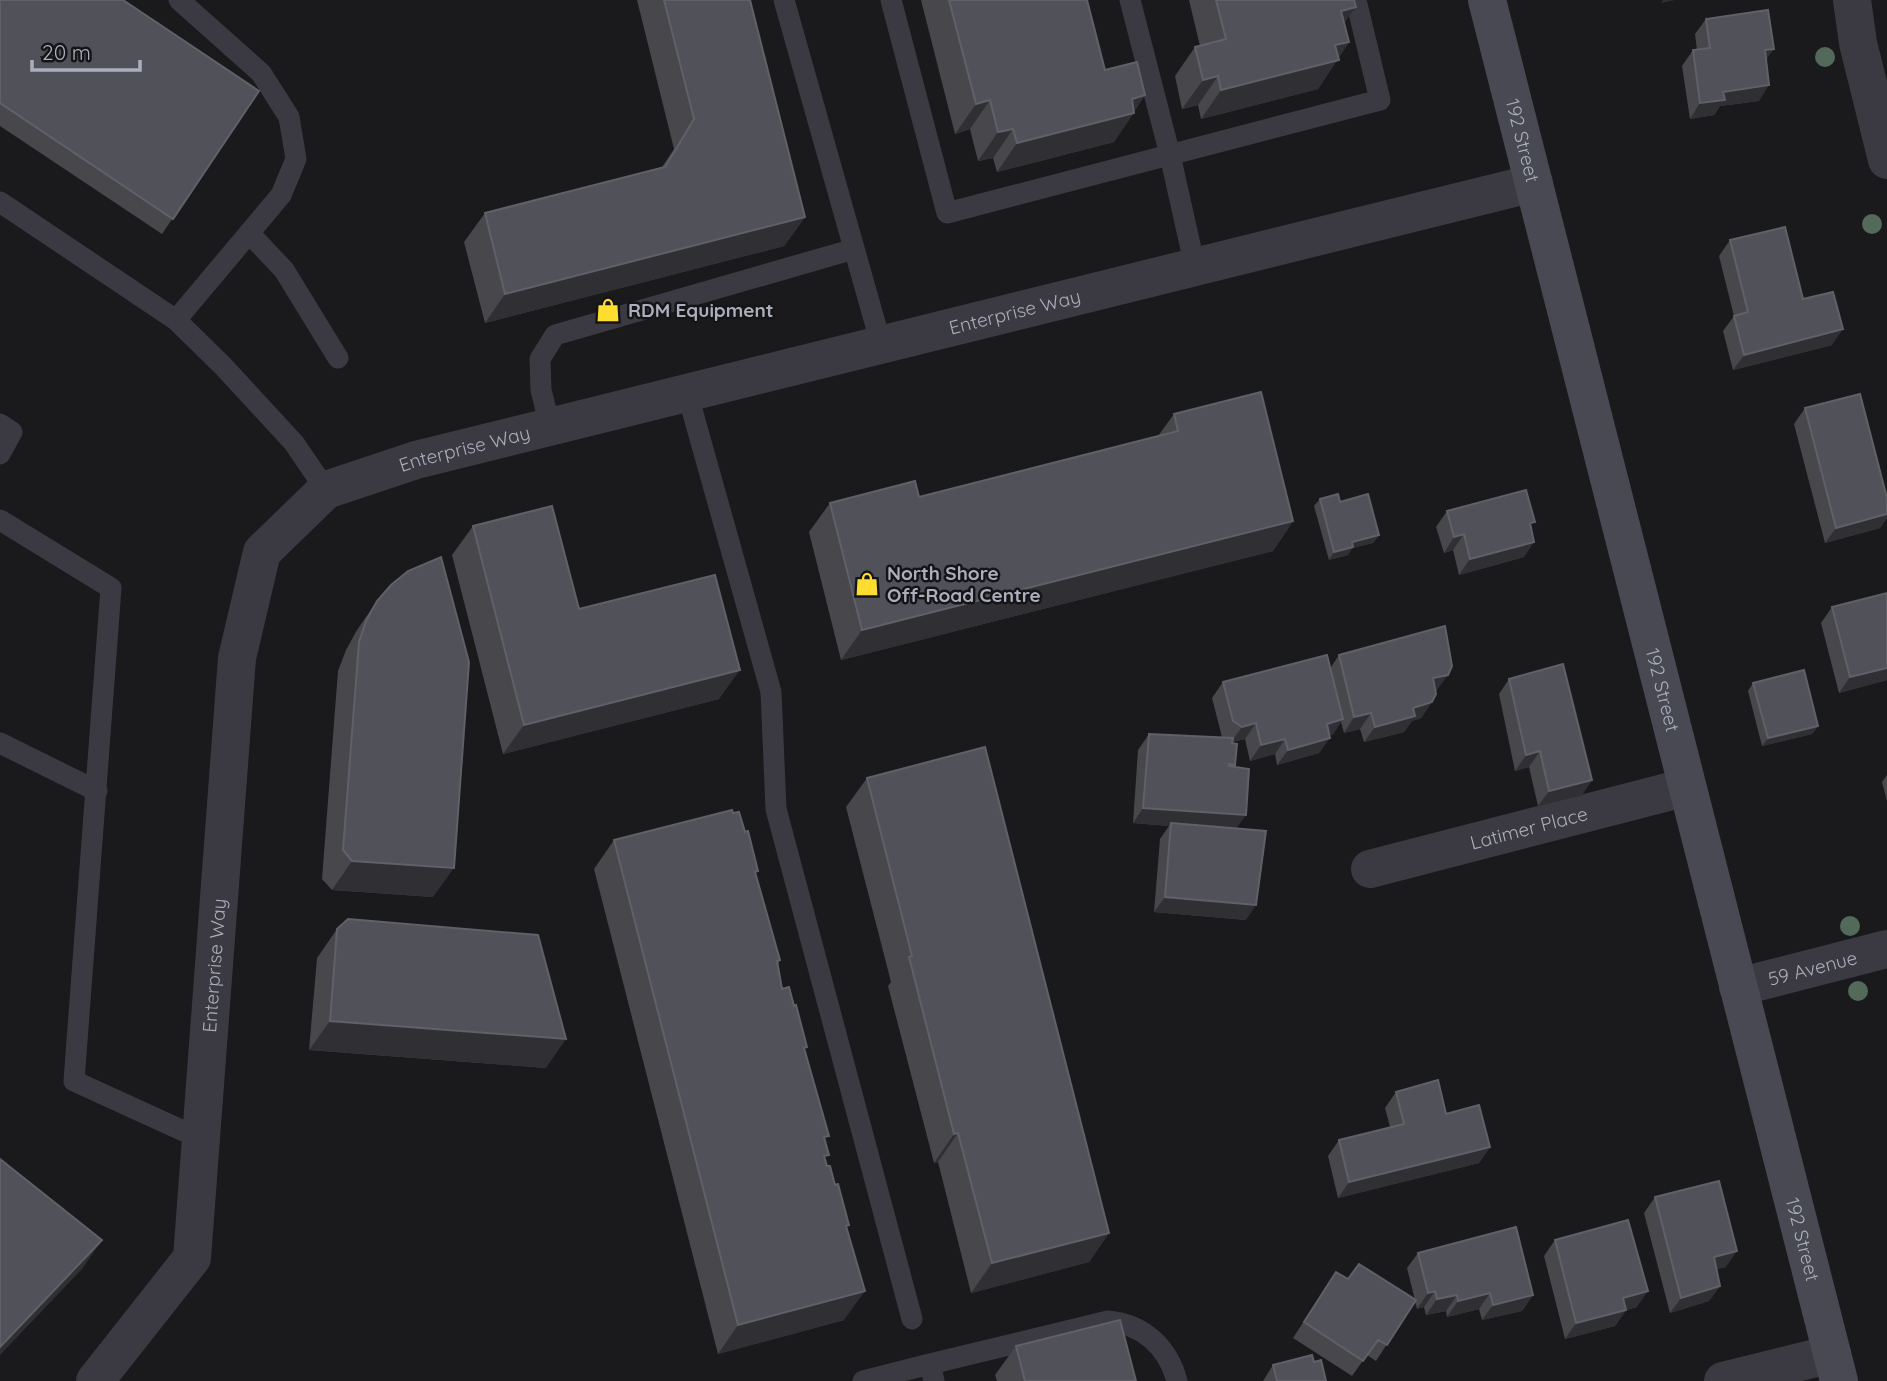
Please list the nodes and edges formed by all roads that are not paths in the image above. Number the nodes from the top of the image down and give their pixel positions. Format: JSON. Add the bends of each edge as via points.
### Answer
{"nodes":[{"id":1,"x":179,"y":0,"type":"edge"},
{"id":2,"x":784,"y":0,"type":"edge"},
{"id":3,"x":891,"y":0,"type":"edge"},
{"id":4,"x":1130,"y":0,"type":"edge"},
{"id":5,"x":1356,"y":0,"type":"edge"},
{"id":6,"x":1487,"y":0,"type":"edge"},
{"id":7,"x":1852,"y":0,"type":"edge"},
{"id":8,"x":1170,"y":155,"type":"junction"},
{"id":9,"x":1887,"y":160,"type":"edge"},
{"id":10,"x":1534,"y":183,"type":"junction"},
{"id":11,"x":0,"y":202,"type":"edge"},
{"id":12,"x":249,"y":233,"type":"junction"},
{"id":13,"x":854,"y":249,"type":"junction"},
{"id":14,"x":1195,"y":267,"type":"junction"},
{"id":15,"x":176,"y":320,"type":"junction"},
{"id":16,"x":881,"y":344,"type":"junction"},
{"id":17,"x":338,"y":358,"type":"dead end"},
{"id":18,"x":687,"y":392,"type":"junction"},
{"id":19,"x":0,"y":424,"type":"edge"},
{"id":20,"x":550,"y":426,"type":"junction"},
{"id":21,"x":0,"y":454,"type":"edge"},
{"id":22,"x":326,"y":490,"type":"junction"},
{"id":23,"x":0,"y":520,"type":"edge"},
{"id":24,"x":0,"y":743,"type":"edge"},
{"id":25,"x":1688,"y":787,"type":"junction"},
{"id":26,"x":97,"y":791,"type":"junction"},
{"id":27,"x":1370,"y":869,"type":"dead end"},
{"id":28,"x":1887,"y":949,"type":"edge"},
{"id":29,"x":1738,"y":986,"type":"junction"},
{"id":30,"x":201,"y":1139,"type":"junction"},
{"id":31,"x":912,"y":1319,"type":"dead end"},
{"id":32,"x":1835,"y":1367,"type":"edge"},
{"id":33,"x":932,"y":1372,"type":"edge"},
{"id":34,"x":95,"y":1381,"type":"edge"},
{"id":35,"x":863,"y":1381,"type":"edge"},
{"id":36,"x":1177,"y":1381,"type":"edge"},
{"id":37,"x":1723,"y":1381,"type":"edge"}],
"edges":[{"from":1,"to":12,"type":"lane","via":[[261,73],[289,117],[296,159],[281,195]]},
{"from":2,"to":13,"type":"lane"},
{"from":3,"to":8,"type":"lane","via":[[947,213]]},
{"from":4,"to":8,"type":"lane"},
{"from":5,"to":8,"type":"lane","via":[[1380,100]]},
{"from":6,"to":10,"type":"main road","name":"192 Street"},
{"from":7,"to":9,"type":"street"},
{"from":8,"to":14,"type":"lane"},
{"from":10,"to":14,"type":"street","name":"Enterprise Way"},
{"from":10,"to":25,"type":"main road","name":"192 Street"},
{"from":11,"to":15,"type":"lane"},
{"from":12,"to":15,"type":"lane"},
{"from":12,"to":17,"type":"lane","via":[[284,270]]},
{"from":13,"to":16,"type":"lane"},
{"from":13,"to":20,"type":"lane","via":[[555,335],[540,359],[541,390]]},
{"from":14,"to":16,"type":"street","name":"Enterprise Way"},
{"from":15,"to":22,"type":"lane","via":[[294,443]]},
{"from":16,"to":18,"type":"street","name":"Enterprise Way"},
{"from":18,"to":20,"type":"street","name":"Enterprise Way"},
{"from":18,"to":31,"type":"lane","via":[[771,692],[776,809]]},
{"from":19,"to":21,"type":"lane","via":[[12,432]]},
{"from":20,"to":22,"type":"street","name":"Enterprise Way","via":[[416,460]]},
{"from":22,"to":30,"type":"street","name":"Enterprise Way","via":[[262,552],[237,658]]},
{"from":23,"to":26,"type":"lane","via":[[111,588]]},
{"from":24,"to":26,"type":"lane"},
{"from":25,"to":27,"type":"street","name":"Latimer Place"},
{"from":25,"to":29,"type":"main road","name":"192 Street"},
{"from":26,"to":30,"type":"lane","via":[[74,1081]]},
{"from":28,"to":29,"type":"street","name":"59 Avenue"},
{"from":29,"to":32,"type":"main road","name":"192 Street"},
{"from":30,"to":34,"type":"street","name":"Enterprise Way","via":[[192,1258]]},
{"from":32,"to":37,"type":"street"},
{"from":33,"to":35,"type":"lane"},
{"from":33,"to":36,"type":"lane","via":[[1108,1321],[1128,1323],[1155,1341]]}]}
